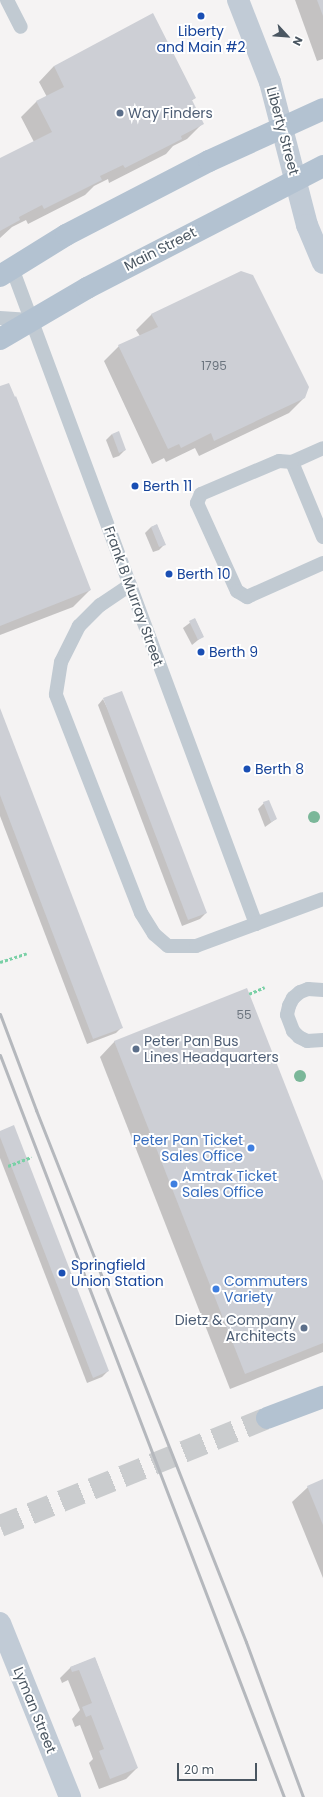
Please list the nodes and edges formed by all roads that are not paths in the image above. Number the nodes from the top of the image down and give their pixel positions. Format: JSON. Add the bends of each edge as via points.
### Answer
{"nodes":[{"id":1,"x":7,"y":0,"type":"edge"},
{"id":2,"x":238,"y":0,"type":"edge"},
{"id":3,"x":21,"y":27,"type":"dead end"},
{"id":4,"x":323,"y":109,"type":"edge"},
{"id":5,"x":282,"y":127,"type":"junction"},
{"id":6,"x":323,"y":166,"type":"edge"},
{"id":7,"x":295,"y":179,"type":"junction"},
{"id":8,"x":323,"y":263,"type":"edge"},
{"id":9,"x":6,"y":272,"type":"edge"},
{"id":10,"x":0,"y":318,"type":"edge"},
{"id":11,"x":32,"y":320,"type":"junction"},
{"id":12,"x":0,"y":339,"type":"edge"},
{"id":13,"x":323,"y":448,"type":"edge"},
{"id":14,"x":292,"y":462,"type":"junction"},
{"id":15,"x":323,"y":537,"type":"edge"},
{"id":16,"x":323,"y":563,"type":"edge"},
{"id":17,"x":130,"y":585,"type":"junction"},
{"id":18,"x":323,"y":899,"type":"edge"},
{"id":19,"x":256,"y":924,"type":"junction"},
{"id":20,"x":323,"y":990,"type":"edge"},
{"id":21,"x":323,"y":1040,"type":"edge"},
{"id":22,"x":323,"y":1397,"type":"edge"},
{"id":23,"x":267,"y":1418,"type":"tunnel mouth"},
{"id":24,"x":0,"y":1623,"type":"edge"},
{"id":25,"x":70,"y":1797,"type":"edge"}],
"edges":[{"from":1,"to":3,"type":"lane"},
{"from":2,"to":5,"type":"main road","name":"Liberty Street","via":[[270,82]]},
{"from":4,"to":5,"type":"main road"},
{"from":5,"to":7,"type":"main road","name":"Liberty Street"},
{"from":5,"to":9,"type":"main road","via":[[209,161],[72,232]]},
{"from":6,"to":7,"type":"main road","name":"Main Street"},
{"from":7,"to":8,"type":"main road","name":"Liberty Street","via":[[307,225]]},
{"from":7,"to":11,"type":"main road","name":"Main Street","via":[[86,288]]},
{"from":9,"to":11,"type":"lane","name":"Frank B Murray Street"},
{"from":10,"to":11,"type":"lane"},
{"from":11,"to":12,"type":"main road","name":"Main Street"},
{"from":11,"to":17,"type":"lane","name":"Frank B Murray Street"},
{"from":13,"to":14,"type":"lane"},
{"from":14,"to":15,"type":"lane"},
{"from":14,"to":16,"type":"lane","via":[[279,461],[200,494],[197,503],[237,591],[247,597]]},
{"from":17,"to":19,"type":"lane","name":"Frank B Murray Street"},
{"from":17,"to":19,"type":"lane","via":[[100,605],[79,626],[61,662],[56,696],[141,913],[154,934],[168,946],[196,946]]},
{"from":18,"to":19,"type":"lane"},
{"from":20,"to":21,"type":"lane","via":[[317,988],[300,992],[291,1002],[287,1015],[292,1032],[299,1037],[307,1041]]},
{"from":22,"to":23,"type":"main road"},
{"from":24,"to":25,"type":"main road","name":"Lyman Street"}]}
